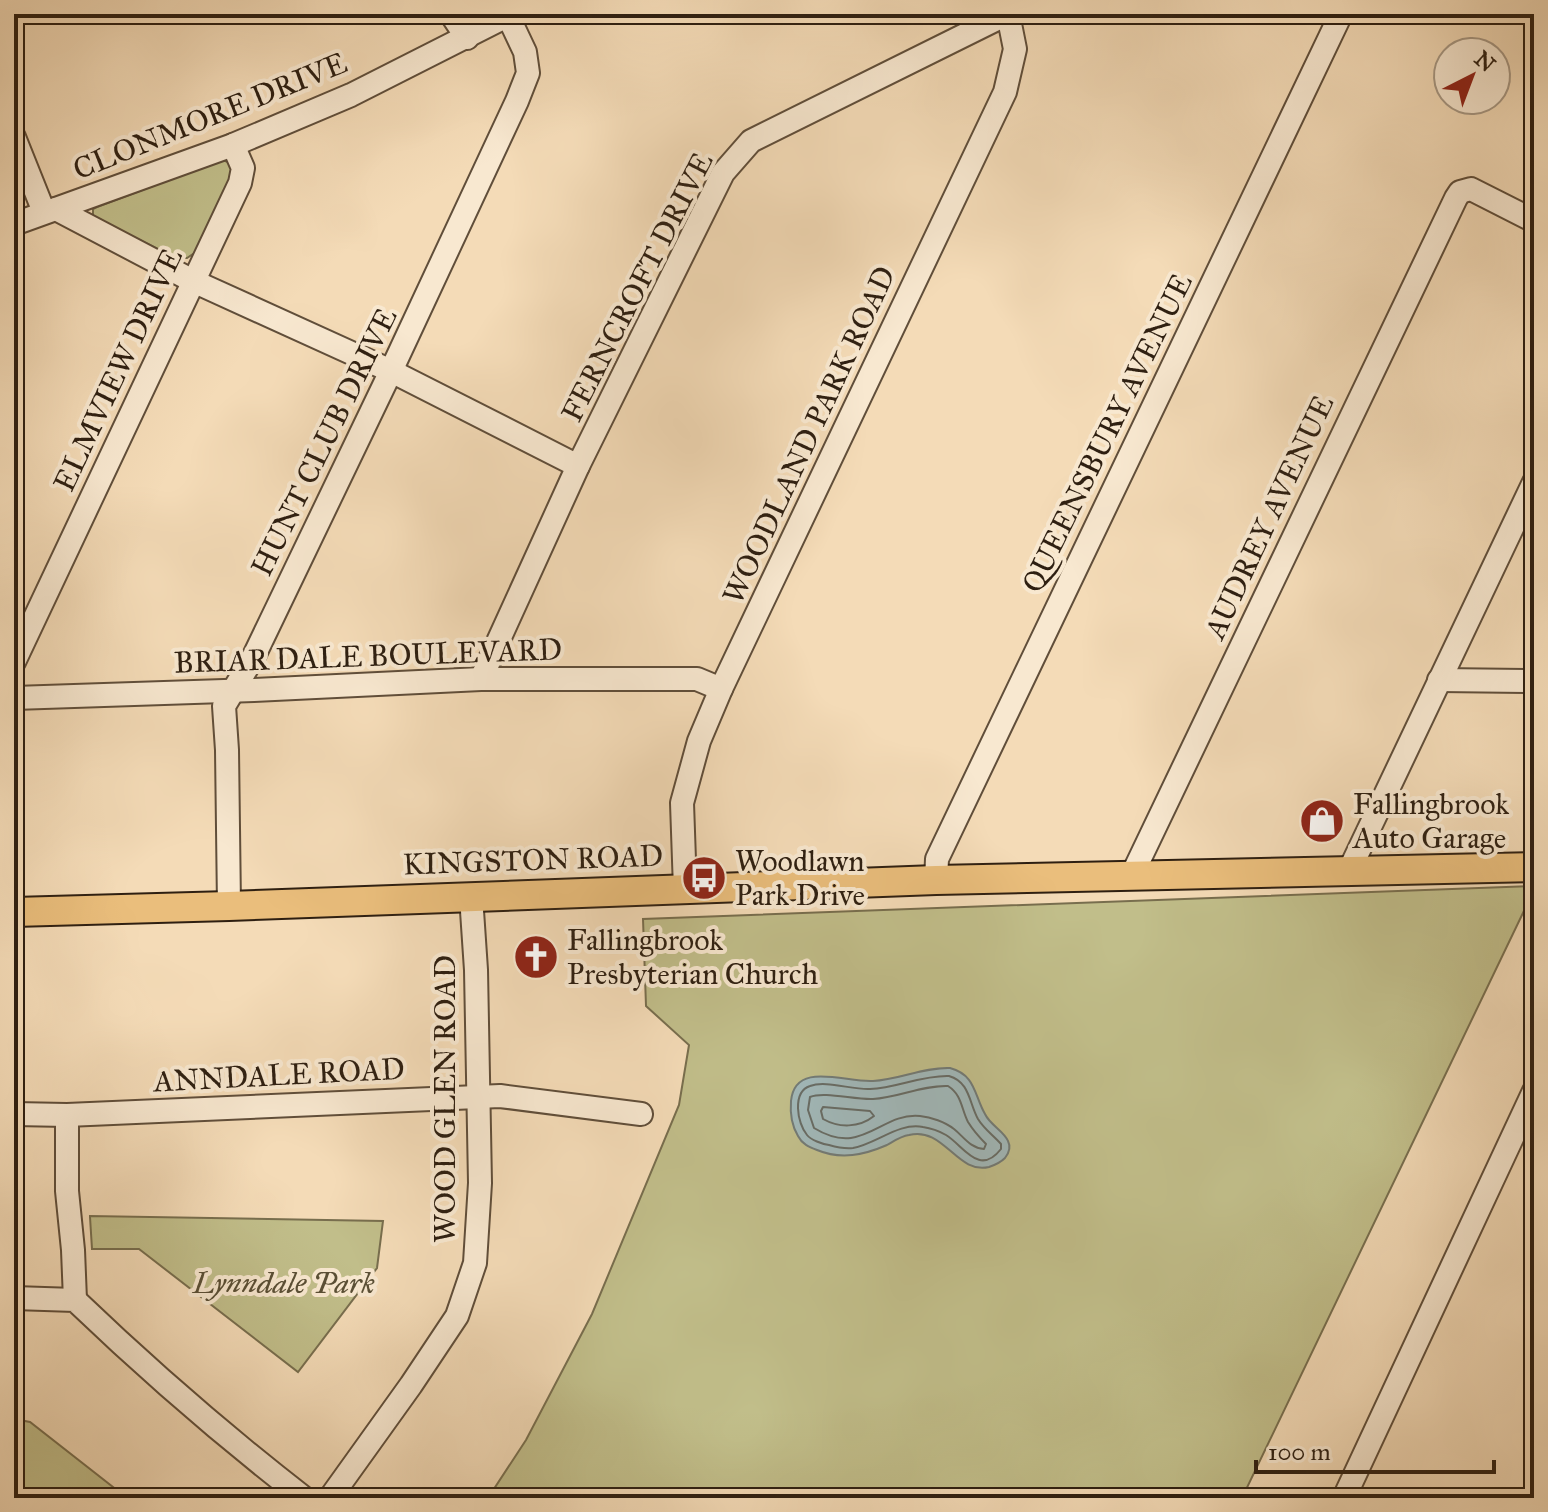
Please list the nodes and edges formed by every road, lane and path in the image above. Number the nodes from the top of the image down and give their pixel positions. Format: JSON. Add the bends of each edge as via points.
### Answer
{"nodes":[{"id":1,"x":451,"y":14,"type":"edge"},
{"id":2,"x":1008,"y":14,"type":"edge"},
{"id":3,"x":1341,"y":14,"type":"edge"},
{"id":4,"x":509,"y":15,"type":"edge"},
{"id":5,"x":467,"y":38,"type":"junction"},
{"id":6,"x":14,"y":137,"type":"edge"},
{"id":7,"x":233,"y":145,"type":"junction"},
{"id":8,"x":50,"y":211,"type":"junction"},
{"id":9,"x":1534,"y":221,"type":"edge"},
{"id":10,"x":14,"y":224,"type":"edge"},
{"id":11,"x":193,"y":281,"type":"junction"},
{"id":12,"x":391,"y":371,"type":"junction"},
{"id":13,"x":578,"y":466,"type":"junction"},
{"id":14,"x":1534,"y":482,"type":"edge"},
{"id":15,"x":1529,"y":503,"type":"edge"},
{"id":16,"x":14,"y":662,"type":"edge"},
{"id":17,"x":481,"y":679,"type":"junction"},
{"id":18,"x":1439,"y":680,"type":"junction"},
{"id":19,"x":1534,"y":681,"type":"edge"},
{"id":20,"x":721,"y":689,"type":"junction"},
{"id":21,"x":233,"y":690,"type":"junction"},
{"id":22,"x":14,"y":698,"type":"edge"},
{"id":23,"x":1534,"y":867,"type":"edge"},
{"id":24,"x":1349,"y":871,"type":"junction"},
{"id":25,"x":1132,"y":875,"type":"junction"},
{"id":26,"x":936,"y":880,"type":"junction"},
{"id":27,"x":685,"y":889,"type":"junction"},
{"id":28,"x":471,"y":896,"type":"junction"},
{"id":29,"x":229,"y":906,"type":"junction"},
{"id":30,"x":14,"y":912,"type":"edge"},
{"id":31,"x":1534,"y":1091,"type":"edge"},
{"id":32,"x":478,"y":1096,"type":"junction"},
{"id":33,"x":14,"y":1114,"type":"edge"},
{"id":34,"x":641,"y":1114,"type":"dead end"},
{"id":35,"x":67,"y":1115,"type":"junction"},
{"id":36,"x":14,"y":1298,"type":"edge"},
{"id":37,"x":75,"y":1300,"type":"junction"},
{"id":38,"x":304,"y":1498,"type":"edge"},
{"id":39,"x":330,"y":1498,"type":"edge"},
{"id":40,"x":1344,"y":1498,"type":"edge"}],
"edges":[{"from":1,"to":5,"type":"street"},
{"from":2,"to":13,"type":"street","name":"FERNCROFT DRIVE","via":[[751,141],[723,173]]},
{"from":2,"to":20,"type":"street","name":"WOODLAND PARK ROAD","via":[[1015,49],[1005,92]]},
{"from":3,"to":26,"type":"street","name":"QUEENSBURY AVENUE","via":[[937,859]]},
{"from":4,"to":5,"type":"street","name":"CLONMORE DRIVE"},
{"from":4,"to":12,"type":"street","name":"HUNT CLUB DRIVE","via":[[528,73]]},
{"from":5,"to":7,"type":"street","name":"CLONMORE DRIVE"},
{"from":6,"to":8,"type":"street"},
{"from":7,"to":8,"type":"street","name":"CLONMORE DRIVE"},
{"from":7,"to":11,"type":"street","name":"ELMVIEW DRIVE","via":[[242,179]]},
{"from":8,"to":10,"type":"street","name":"CLONMORE DRIVE"},
{"from":8,"to":11,"type":"street"},
{"from":9,"to":25,"type":"street","name":"AUDREY AVENUE","via":[[1476,190],[1460,192]]},
{"from":11,"to":12,"type":"street"},
{"from":11,"to":16,"type":"street","name":"ELMVIEW DRIVE"},
{"from":12,"to":13,"type":"street"},
{"from":12,"to":21,"type":"street","name":"HUNT CLUB DRIVE"},
{"from":13,"to":17,"type":"street","name":"FERNCROFT DRIVE"},
{"from":14,"to":15,"type":"street"},
{"from":15,"to":18,"type":"street"},
{"from":17,"to":20,"type":"street","name":"BRIAR DALE BOULEVARD","via":[[697,679]]},
{"from":17,"to":21,"type":"street","name":"BRIAR DALE BOULEVARD"},
{"from":18,"to":19,"type":"street"},
{"from":18,"to":24,"type":"street"},
{"from":20,"to":27,"type":"street","name":"WOODLAND PARK ROAD","via":[[682,803]]},
{"from":21,"to":22,"type":"street","name":"BRIAR DALE BOULEVARD"},
{"from":21,"to":29,"type":"street","name":"HUNT CLUB DRIVE","via":[[224,706]]},
{"from":23,"to":24,"type":"main road","name":"KINGSTON ROAD"},
{"from":24,"to":25,"type":"main road","name":"KINGSTON ROAD"},
{"from":25,"to":26,"type":"main road","name":"KINGSTON ROAD"},
{"from":26,"to":27,"type":"main road","name":"KINGSTON ROAD"},
{"from":27,"to":28,"type":"main road","name":"KINGSTON ROAD"},
{"from":28,"to":29,"type":"main road","name":"KINGSTON ROAD"},
{"from":28,"to":32,"type":"street","name":"WOOD GLEN ROAD"},
{"from":29,"to":30,"type":"main road","name":"KINGSTON ROAD"},
{"from":31,"to":40,"type":"street"},
{"from":32,"to":34,"type":"street","name":"ANNDALE ROAD"},
{"from":32,"to":35,"type":"street","name":"ANNDALE ROAD"},
{"from":32,"to":39,"type":"street","name":"WOOD GLEN ROAD","via":[[475,1263],[457,1316]]},
{"from":33,"to":35,"type":"street","name":"ANNDALE ROAD"},
{"from":35,"to":37,"type":"street"},
{"from":36,"to":37,"type":"street"},
{"from":37,"to":38,"type":"street","via":[[144,1366]]}]}
